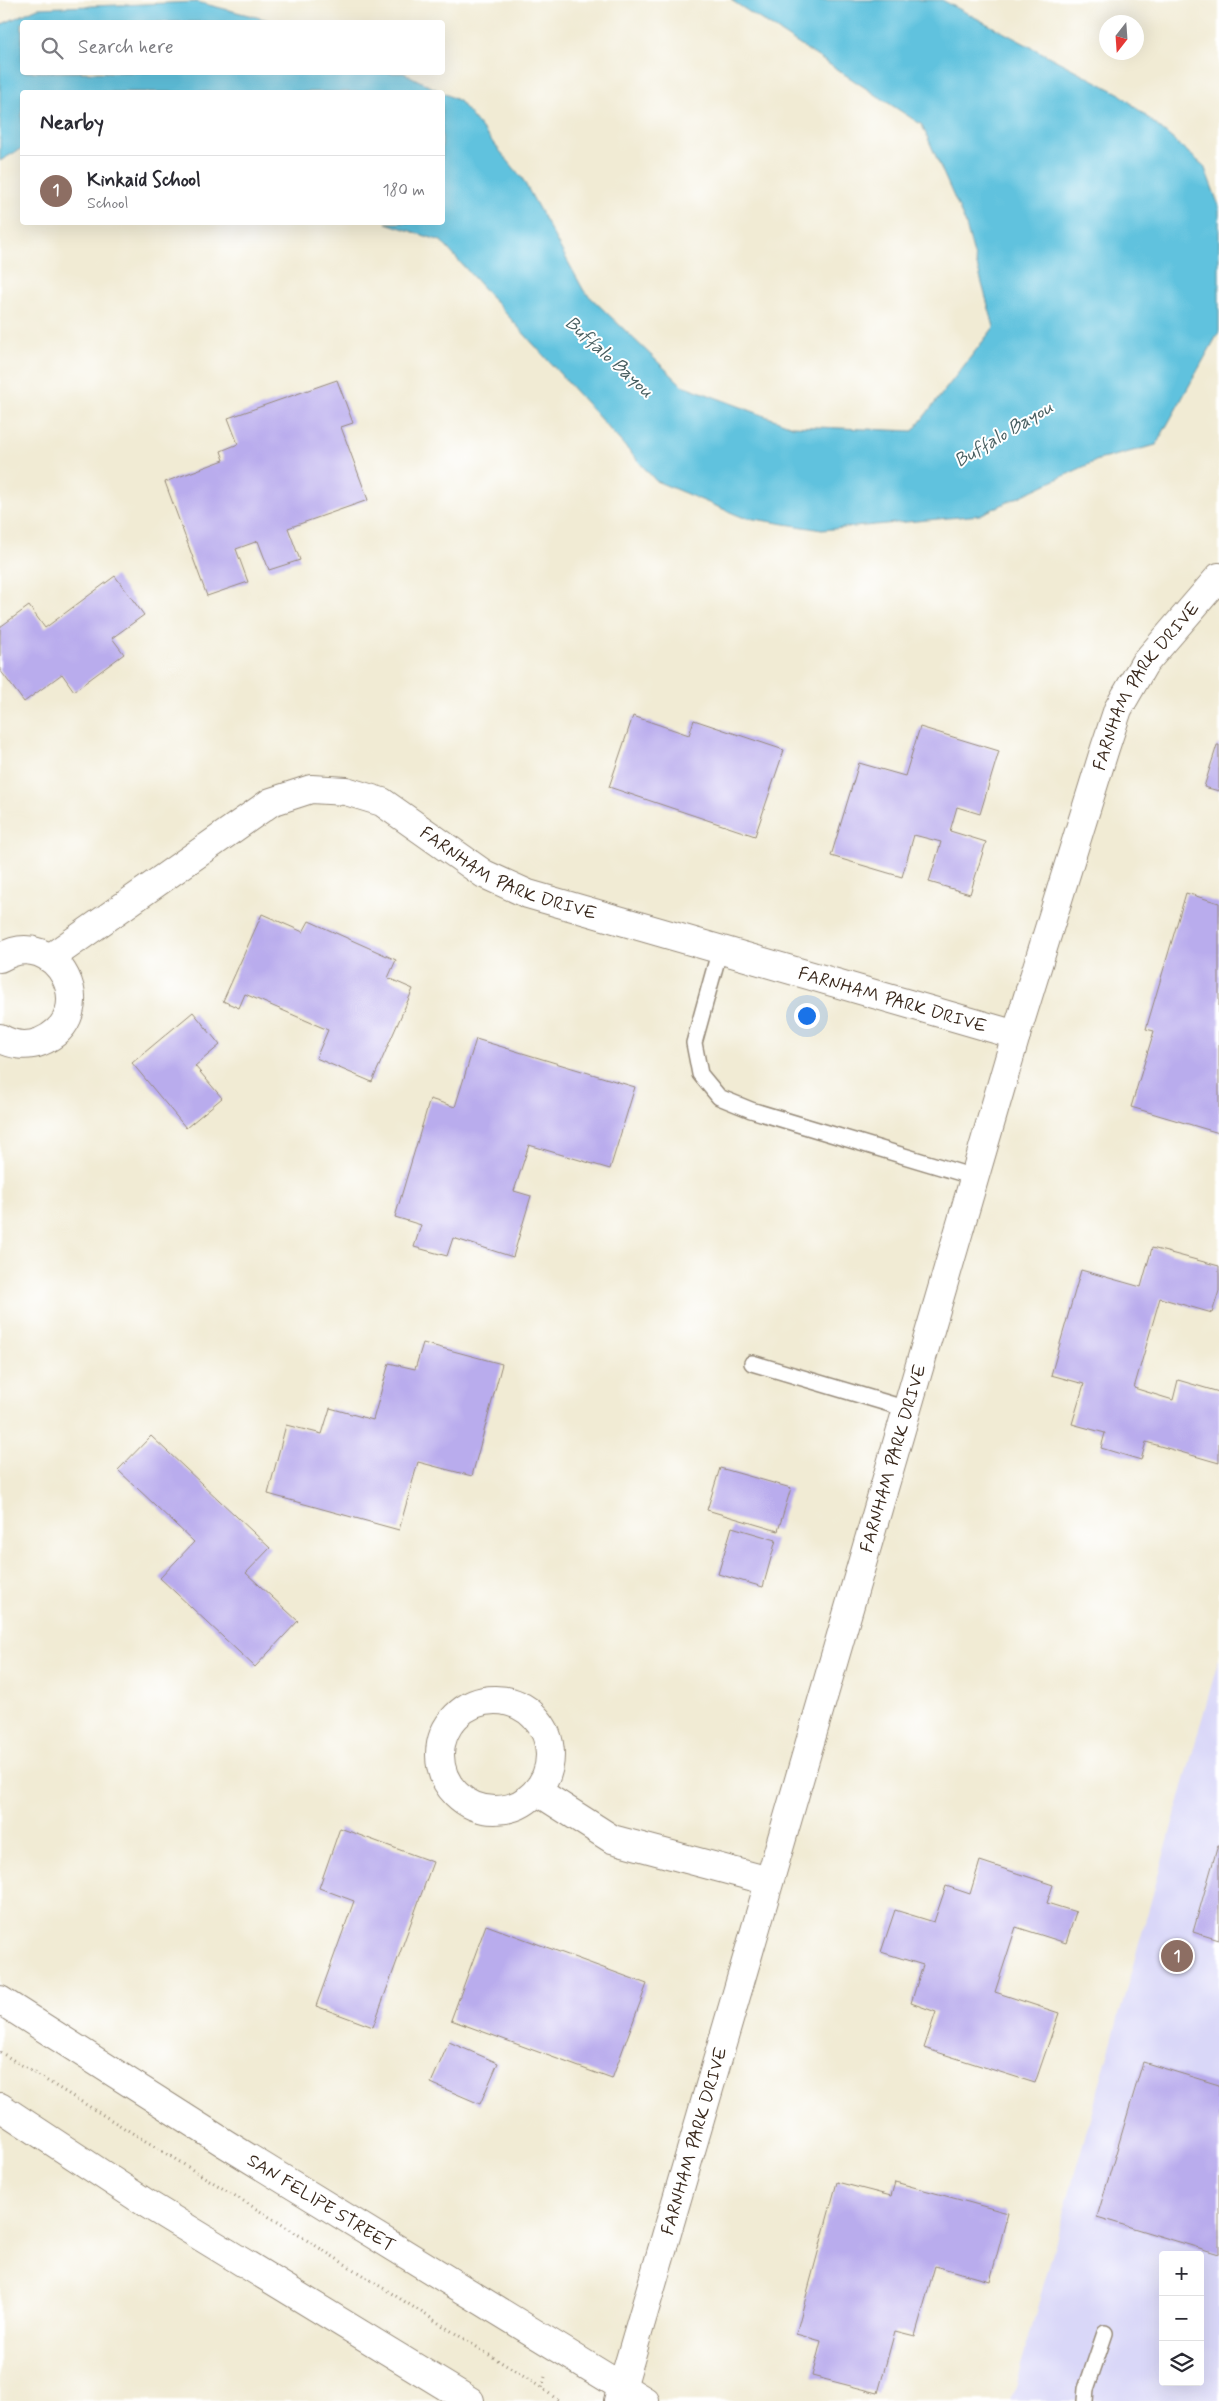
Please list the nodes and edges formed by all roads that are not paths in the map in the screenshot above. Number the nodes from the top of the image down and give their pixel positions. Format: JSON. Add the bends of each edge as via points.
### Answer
{"nodes":[{"id":1,"x":1219,"y":576,"type":"edge"},
{"id":2,"x":720,"y":950,"type":"junction"},
{"id":3,"x":0,"y":958,"type":"edge"},
{"id":4,"x":50,"y":958,"type":"junction"},
{"id":5,"x":1016,"y":1035,"type":"junction"},
{"id":6,"x":0,"y":1038,"type":"edge"},
{"id":7,"x":974,"y":1177,"type":"junction"},
{"id":8,"x":752,"y":1363,"type":"dead end"},
{"id":9,"x":907,"y":1408,"type":"junction"},
{"id":10,"x":537,"y":1791,"type":"junction"},
{"id":11,"x":769,"y":1881,"type":"junction"},
{"id":12,"x":0,"y":2000,"type":"edge"},
{"id":13,"x":0,"y":2107,"type":"edge"},
{"id":14,"x":1106,"y":2333,"type":"dead end"},
{"id":15,"x":619,"y":2394,"type":"edge"},
{"id":16,"x":470,"y":2401,"type":"edge"},
{"id":17,"x":645,"y":2401,"type":"edge"},
{"id":18,"x":1085,"y":2401,"type":"edge"}],
"edges":[{"from":1,"to":5,"type":"street","name":"FARNHAM PARK DRIVE","via":[[1144,664],[1118,709]]},
{"from":2,"to":4,"type":"street","name":"FARNHAM PARK DRIVE","via":[[528,894],[484,874],[382,802],[346,791],[311,789],[271,802]]},
{"from":2,"to":5,"type":"street","name":"FARNHAM PARK DRIVE"},
{"from":2,"to":7,"type":"lane","via":[[694,1044],[700,1074],[719,1098]]},
{"from":3,"to":4,"type":"street","via":[[20,951]]},
{"from":4,"to":6,"type":"street","via":[[62,968],[72,997],[62,1027],[50,1038],[36,1044],[21,1045]]},
{"from":5,"to":7,"type":"street","name":"FARNHAM PARK DRIVE"},
{"from":7,"to":9,"type":"street","name":"FARNHAM PARK DRIVE"},
{"from":8,"to":9,"type":"lane"},
{"from":9,"to":11,"type":"street","name":"FARNHAM PARK DRIVE"},
{"from":10,"to":10,"type":"street","via":[[523,1803],[507,1810],[488,1810],[471,1805],[456,1795],[440,1763],[447,1729],[458,1714],[474,1704],[492,1700],[510,1702],[527,1710],[540,1723],[548,1740],[550,1758],[547,1775]]},
{"from":10,"to":11,"type":"street","via":[[612,1839]]},
{"from":11,"to":15,"type":"street","name":"FARNHAM PARK DRIVE"},
{"from":12,"to":15,"type":"street","name":"SAN FELIPE STREET"},
{"from":13,"to":16,"type":"street","via":[[149,2205]]},
{"from":14,"to":18,"type":"lane","via":[[1086,2389]]},
{"from":15,"to":17,"type":"street","name":"SAN FELIPE STREET"}]}
